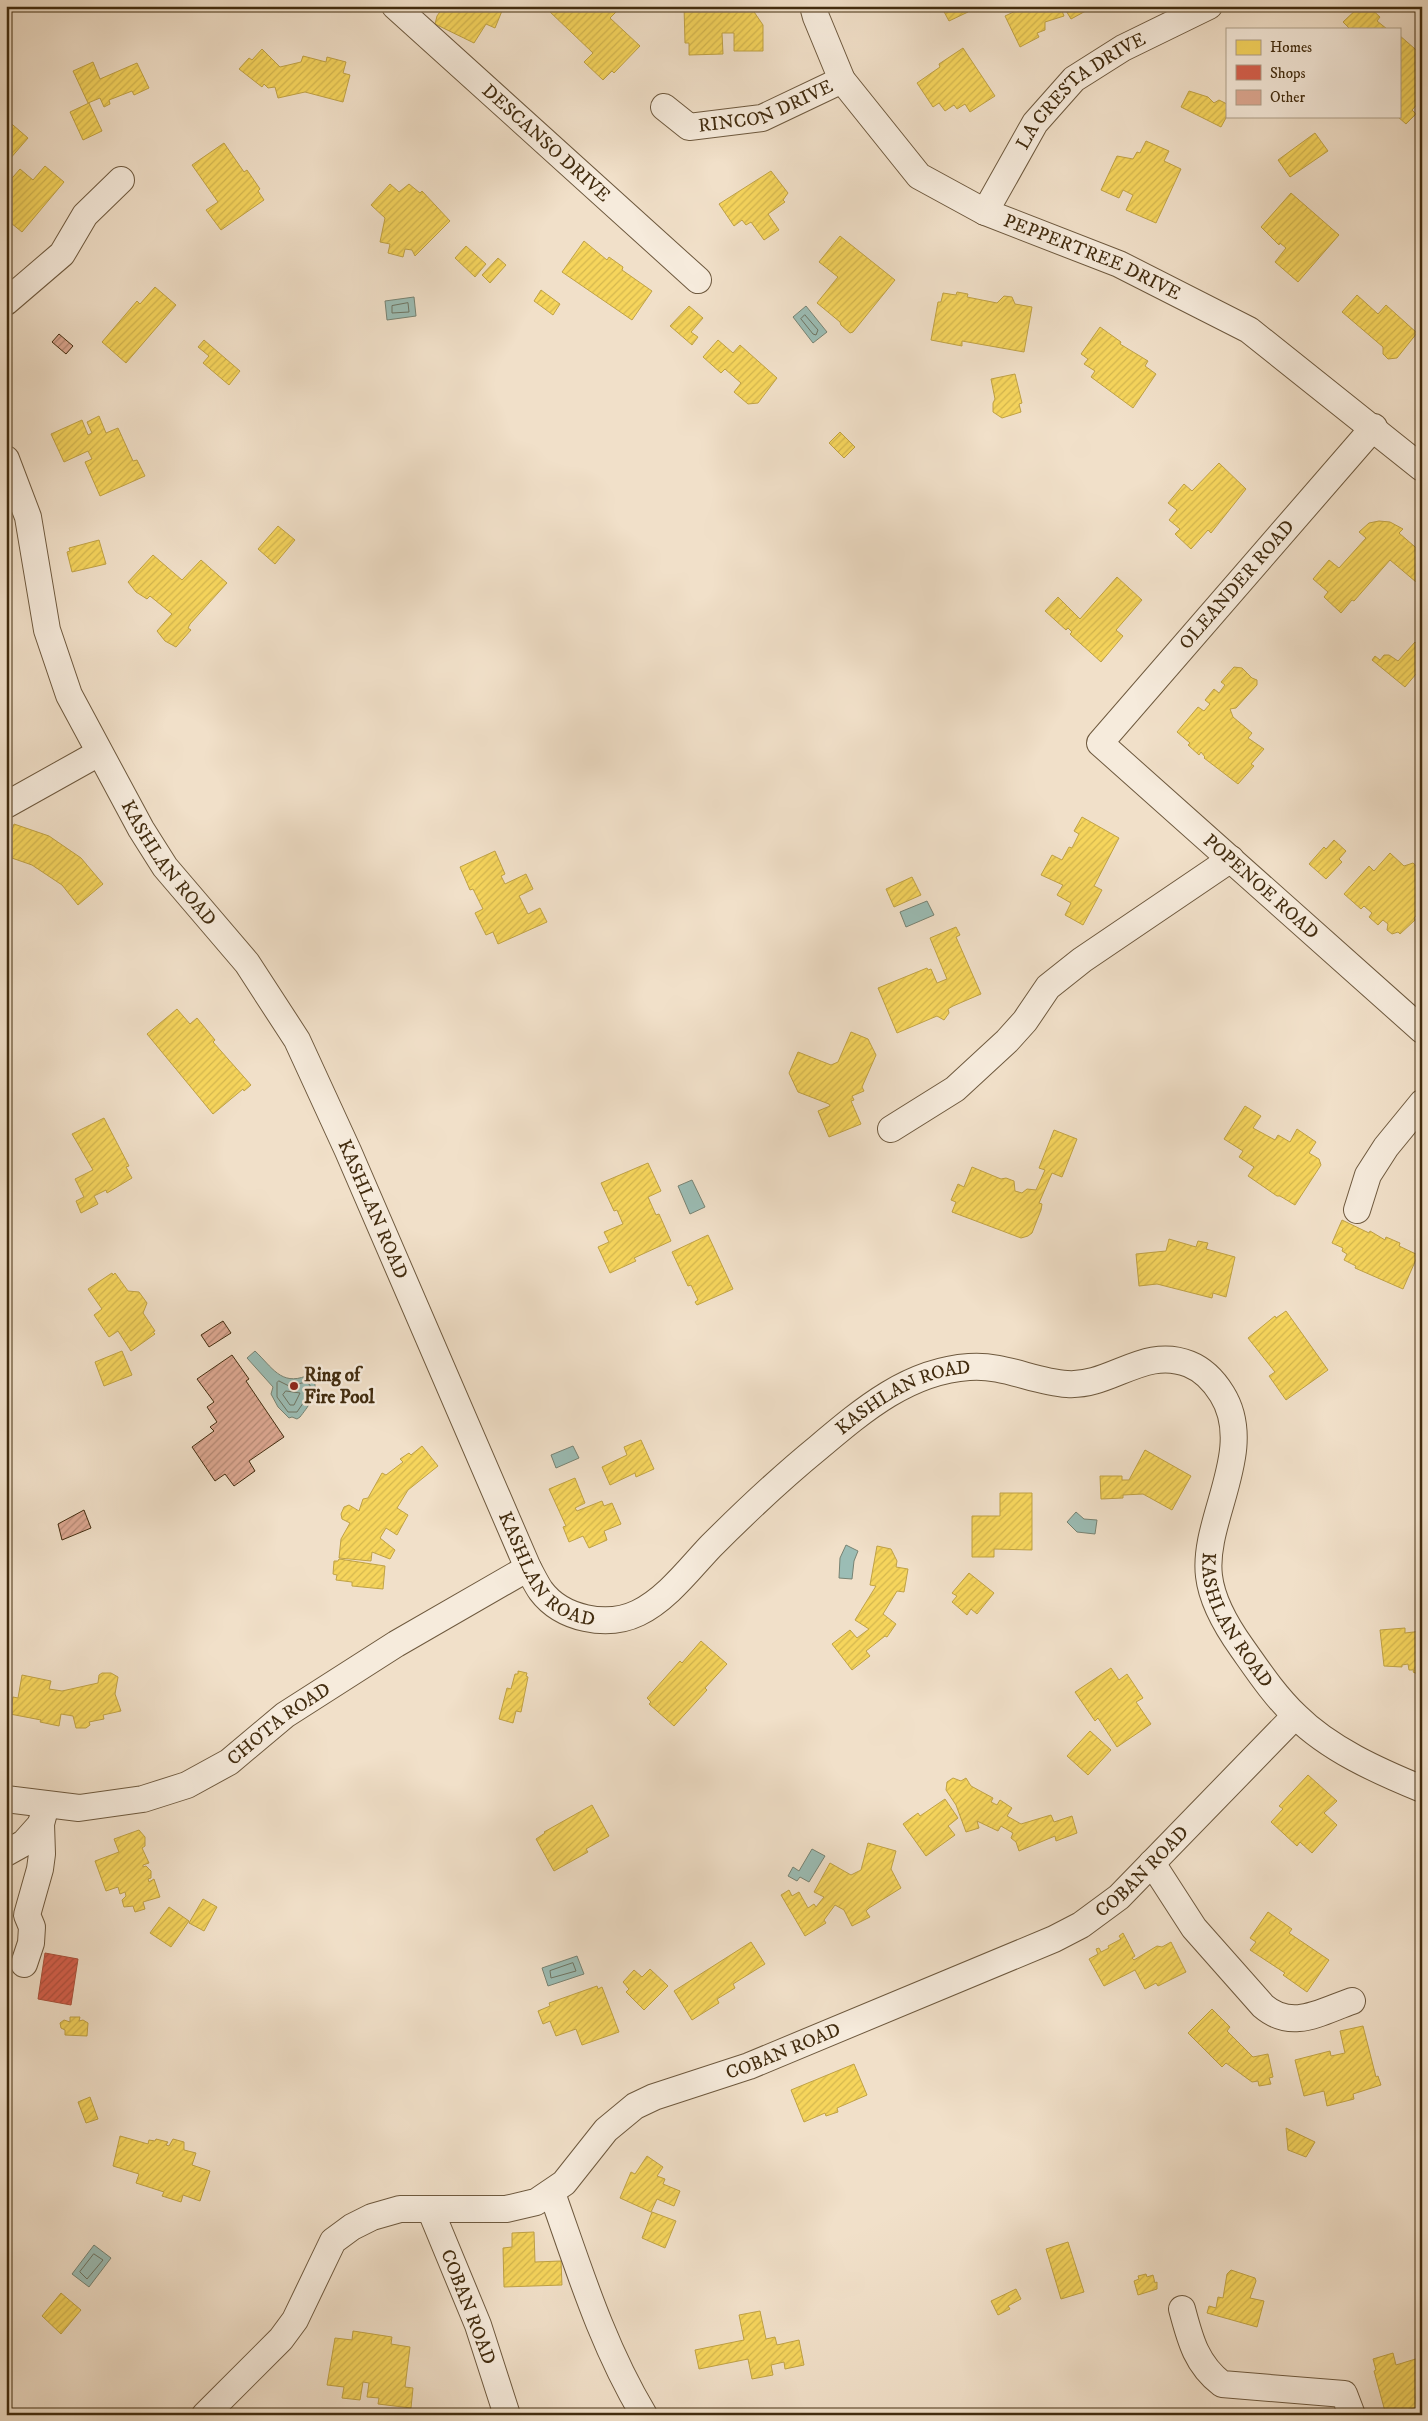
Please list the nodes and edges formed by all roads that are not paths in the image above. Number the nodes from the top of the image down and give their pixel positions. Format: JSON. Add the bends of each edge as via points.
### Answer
{"nodes":[{"id":1,"x":395,"y":6,"type":"edge"},
{"id":2,"x":813,"y":6,"type":"edge"},
{"id":3,"x":1209,"y":6,"type":"edge"},
{"id":4,"x":842,"y":80,"type":"junction"},
{"id":5,"x":664,"y":107,"type":"dead end"},
{"id":6,"x":121,"y":180,"type":"dead end"},
{"id":7,"x":985,"y":212,"type":"junction"},
{"id":8,"x":698,"y":280,"type":"dead end"},
{"id":9,"x":6,"y":302,"type":"edge"},
{"id":10,"x":1374,"y":427,"type":"junction"},
{"id":11,"x":6,"y":458,"type":"edge"},
{"id":12,"x":1422,"y":468,"type":"edge"},
{"id":13,"x":1100,"y":743,"type":"joint"},
{"id":14,"x":100,"y":753,"type":"junction"},
{"id":15,"x":6,"y":805,"type":"edge"},
{"id":16,"x":1231,"y":859,"type":"junction"},
{"id":17,"x":1422,"y":1030,"type":"edge"},
{"id":18,"x":1422,"y":1103,"type":"edge"},
{"id":19,"x":891,"y":1129,"type":"dead end"},
{"id":20,"x":1357,"y":1210,"type":"dead end"},
{"id":21,"x":528,"y":1568,"type":"junction"},
{"id":22,"x":1295,"y":1716,"type":"junction"},
{"id":23,"x":1422,"y":1789,"type":"edge"},
{"id":24,"x":6,"y":1799,"type":"edge"},
{"id":25,"x":43,"y":1814,"type":"junction"},
{"id":26,"x":6,"y":1853,"type":"edge"},
{"id":27,"x":1152,"y":1863,"type":"junction"},
{"id":28,"x":24,"y":1964,"type":"dead end"},
{"id":29,"x":1352,"y":2001,"type":"dead end"},
{"id":30,"x":552,"y":2193,"type":"junction"},
{"id":31,"x":430,"y":2209,"type":"junction"},
{"id":32,"x":1182,"y":2309,"type":"dead end"},
{"id":33,"x":205,"y":2415,"type":"edge"},
{"id":34,"x":507,"y":2415,"type":"edge"},
{"id":35,"x":644,"y":2415,"type":"edge"},
{"id":36,"x":1352,"y":2415,"type":"edge"}],
"edges":[{"from":1,"to":8,"type":"street","name":"DESCANSO DRIVE"},
{"from":2,"to":4,"type":"street","name":"PEPPERTREE DRIVE"},
{"from":3,"to":7,"type":"street","name":"LA CRESTA DRIVE","via":[[1123,48],[1074,79],[1035,124]]},
{"from":4,"to":5,"type":"street","name":"RINCON DRIVE","via":[[762,118],[689,127]]},
{"from":4,"to":7,"type":"street","name":"PEPPERTREE DRIVE","via":[[919,176]]},
{"from":6,"to":9,"type":"street","via":[[85,215],[62,254]]},
{"from":7,"to":10,"type":"street","name":"PEPPERTREE DRIVE","via":[[1119,264],[1249,330]]},
{"from":10,"to":12,"type":"street","name":"PEPPERTREE DRIVE"},
{"from":10,"to":13,"type":"street","name":"OLEANDER ROAD"},
{"from":11,"to":14,"type":"street","name":"KASHLAN ROAD","via":[[28,517],[50,644],[69,695]]},
{"from":13,"to":16,"type":"street","name":"POPENOE ROAD"},
{"from":14,"to":15,"type":"street"},
{"from":14,"to":21,"type":"street","name":"KASHLAN ROAD","via":[[165,866],[247,963],[297,1040]]},
{"from":16,"to":17,"type":"street","name":"POPENOE ROAD"},
{"from":16,"to":19,"type":"street","via":[[1082,960],[1048,987],[1007,1041],[955,1089]]},
{"from":18,"to":20,"type":"street","via":[[1386,1146],[1368,1175]]},
{"from":21,"to":22,"type":"street","name":"KASHLAN ROAD","via":[[542,1592],[555,1605],[575,1615],[607,1620],[637,1614],[662,1596],[777,1482],[863,1410],[917,1379],[950,1369],[989,1366],[1053,1382],[1086,1383],[1141,1362],[1174,1359],[1191,1364],[1209,1376],[1227,1402],[1234,1434],[1230,1470],[1208,1562],[1212,1592],[1235,1638],[1274,1693]]},
{"from":21,"to":25,"type":"street","name":"CHOTA ROAD","via":[[396,1644],[285,1715],[212,1774],[142,1799]]},
{"from":22,"to":23,"type":"street","name":"KASHLAN ROAD","via":[[1320,1736],[1364,1762]]},
{"from":22,"to":27,"type":"street","name":"COBAN ROAD"},
{"from":24,"to":25,"type":"street","name":"CHOTA ROAD"},
{"from":25,"to":26,"type":"street","via":[[24,1843]]},
{"from":25,"to":28,"type":"street","via":[[42,1854],[27,1914],[32,1927],[31,1944]]},
{"from":27,"to":29,"type":"street","via":[[1194,1928],[1274,2015],[1284,2019],[1302,2018]]},
{"from":27,"to":30,"type":"street","name":"COBAN ROAD","via":[[1101,1912],[1054,1939],[749,2066],[635,2106],[606,2130],[564,2183]]},
{"from":30,"to":31,"type":"street","name":"COBAN ROAD","via":[[536,2202],[506,2210]]},
{"from":30,"to":35,"type":"street","via":[[602,2336]]},
{"from":31,"to":33,"type":"street","via":[[400,2209],[372,2217],[333,2241],[295,2320],[281,2340]]},
{"from":31,"to":34,"type":"street","name":"COBAN ROAD","via":[[478,2325]]},
{"from":32,"to":36,"type":"street","via":[[1190,2340],[1207,2372],[1222,2384],[1344,2394]]}]}
